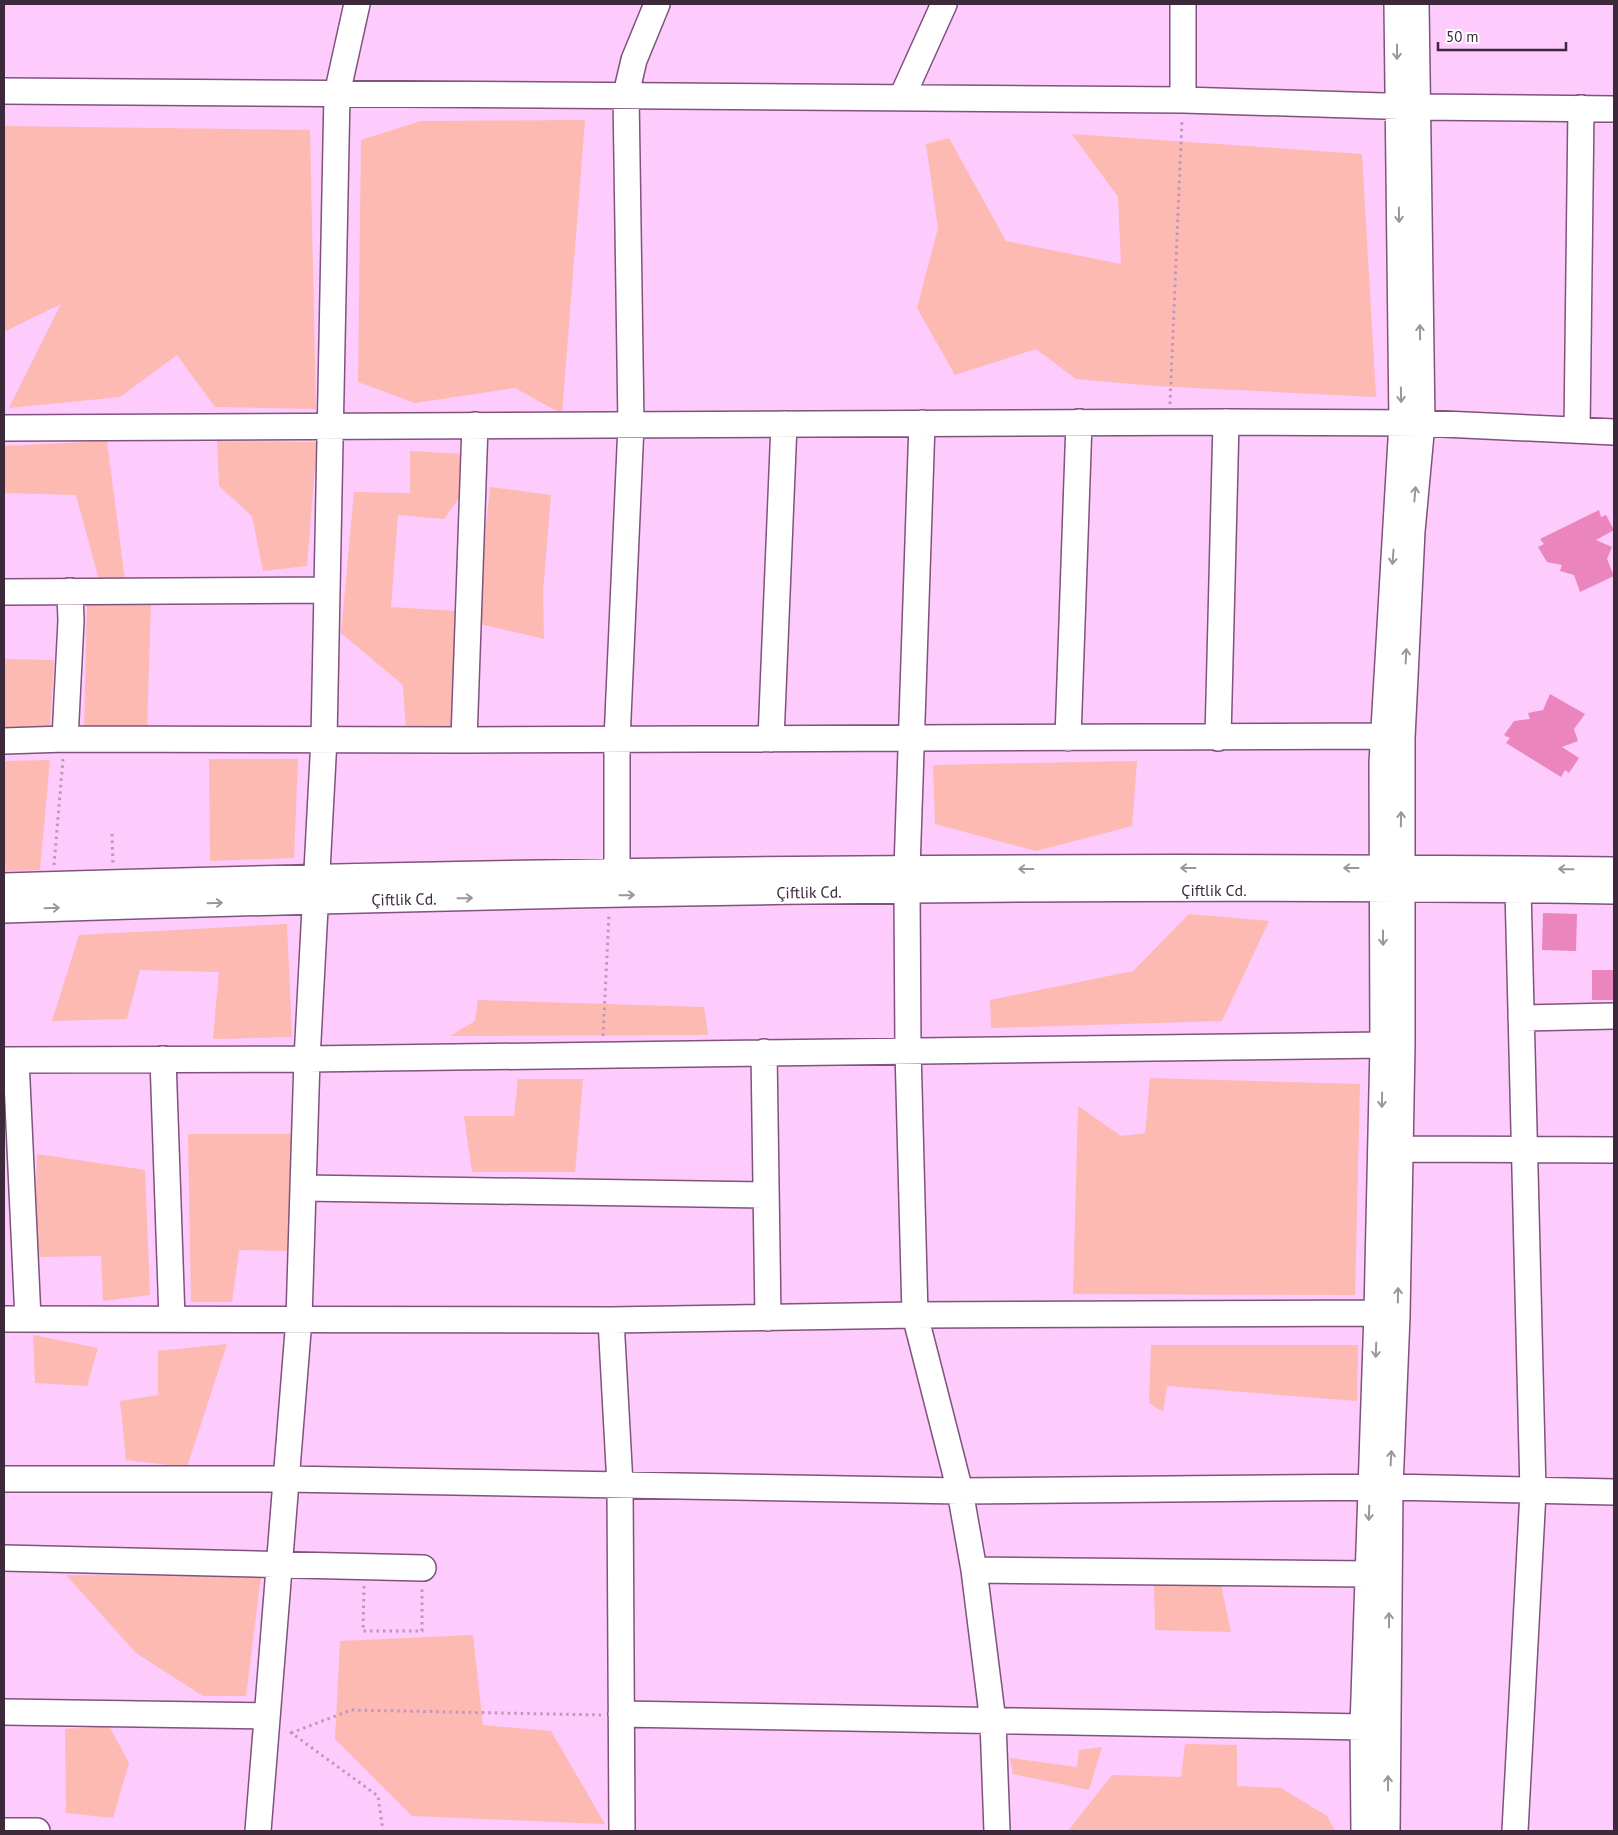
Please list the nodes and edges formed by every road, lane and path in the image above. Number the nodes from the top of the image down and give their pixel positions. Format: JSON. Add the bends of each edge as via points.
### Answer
{"nodes":[{"id":1,"x":357,"y":4,"type":"edge"},
{"id":2,"x":657,"y":4,"type":"edge"},
{"id":3,"x":944,"y":4,"type":"edge"},
{"id":4,"x":1183,"y":4,"type":"edge"},
{"id":5,"x":1397,"y":4,"type":"edge"},
{"id":6,"x":1416,"y":4,"type":"edge"},
{"id":7,"x":4,"y":91,"type":"edge"},
{"id":8,"x":337,"y":94,"type":"junction"},
{"id":9,"x":626,"y":94,"type":"junction"},
{"id":10,"x":902,"y":97,"type":"junction"},
{"id":11,"x":1183,"y":100,"type":"junction"},
{"id":12,"x":1407,"y":106,"type":"junction"},
{"id":13,"x":1581,"y":108,"type":"junction"},
{"id":14,"x":1614,"y":109,"type":"edge"},
{"id":15,"x":1079,"y":422,"type":"junction"},
{"id":16,"x":1169,"y":422,"type":"junction"},
{"id":17,"x":1226,"y":422,"type":"junction"},
{"id":18,"x":922,"y":423,"type":"junction"},
{"id":19,"x":1412,"y":423,"type":"junction"},
{"id":20,"x":784,"y":424,"type":"junction"},
{"id":21,"x":476,"y":425,"type":"junction"},
{"id":22,"x":631,"y":425,"type":"junction"},
{"id":23,"x":330,"y":426,"type":"junction"},
{"id":24,"x":4,"y":428,"type":"edge"},
{"id":25,"x":1577,"y":430,"type":"junction"},
{"id":26,"x":1614,"y":432,"type":"edge"},
{"id":27,"x":326,"y":590,"type":"junction"},
{"id":28,"x":70,"y":591,"type":"junction"},
{"id":29,"x":4,"y":592,"type":"edge"},
{"id":30,"x":1383,"y":736,"type":"junction"},
{"id":31,"x":1068,"y":738,"type":"junction"},
{"id":32,"x":1218,"y":738,"type":"junction"},
{"id":33,"x":65,"y":739,"type":"junction"},
{"id":34,"x":324,"y":739,"type":"junction"},
{"id":35,"x":771,"y":739,"type":"junction"},
{"id":36,"x":911,"y":739,"type":"junction"},
{"id":37,"x":464,"y":740,"type":"junction"},
{"id":38,"x":617,"y":740,"type":"junction"},
{"id":39,"x":4,"y":741,"type":"edge"},
{"id":40,"x":112,"y":834,"type":"dead end"},
{"id":41,"x":1614,"y":870,"type":"edge"},
{"id":42,"x":317,"y":876,"type":"junction"},
{"id":43,"x":1391,"y":878,"type":"junction"},
{"id":44,"x":907,"y":880,"type":"junction"},
{"id":45,"x":114,"y":882,"type":"junction"},
{"id":46,"x":52,"y":884,"type":"junction"},
{"id":47,"x":613,"y":884,"type":"junction"},
{"id":48,"x":4,"y":886,"type":"edge"},
{"id":49,"x":1518,"y":889,"type":"junction"},
{"id":50,"x":1614,"y":891,"type":"edge"},
{"id":51,"x":316,"y":900,"type":"junction"},
{"id":52,"x":4,"y":910,"type":"edge"},
{"id":53,"x":1614,"y":1016,"type":"edge"},
{"id":54,"x":1521,"y":1018,"type":"junction"},
{"id":55,"x":1383,"y":1045,"type":"junction"},
{"id":56,"x":908,"y":1050,"type":"junction"},
{"id":57,"x":764,"y":1052,"type":"junction"},
{"id":58,"x":603,"y":1054,"type":"junction"},
{"id":59,"x":163,"y":1059,"type":"junction"},
{"id":60,"x":307,"y":1059,"type":"junction"},
{"id":61,"x":10,"y":1060,"type":"edge"},
{"id":62,"x":1400,"y":1149,"type":"junction"},
{"id":63,"x":1524,"y":1149,"type":"junction"},
{"id":64,"x":1614,"y":1150,"type":"edge"},
{"id":65,"x":303,"y":1188,"type":"junction"},
{"id":66,"x":766,"y":1195,"type":"junction"},
{"id":67,"x":1377,"y":1313,"type":"junction"},
{"id":68,"x":915,"y":1315,"type":"junction"},
{"id":69,"x":768,"y":1318,"type":"junction"},
{"id":70,"x":16,"y":1319,"type":"edge"},
{"id":71,"x":172,"y":1319,"type":"junction"},
{"id":72,"x":299,"y":1320,"type":"junction"},
{"id":73,"x":611,"y":1320,"type":"junction"},
{"id":74,"x":4,"y":1479,"type":"edge"},
{"id":75,"x":286,"y":1479,"type":"junction"},
{"id":76,"x":620,"y":1485,"type":"junction"},
{"id":77,"x":1380,"y":1487,"type":"junction"},
{"id":78,"x":960,"y":1492,"type":"junction"},
{"id":79,"x":1533,"y":1492,"type":"junction"},
{"id":80,"x":1614,"y":1492,"type":"edge"},
{"id":81,"x":4,"y":1558,"type":"edge"},
{"id":82,"x":279,"y":1565,"type":"junction"},
{"id":83,"x":364,"y":1567,"type":"junction"},
{"id":84,"x":423,"y":1568,"type":"joint"},
{"id":85,"x":974,"y":1570,"type":"junction"},
{"id":86,"x":1367,"y":1574,"type":"junction"},
{"id":87,"x":4,"y":1712,"type":"edge"},
{"id":88,"x":622,"y":1714,"type":"junction"},
{"id":89,"x":267,"y":1716,"type":"junction"},
{"id":90,"x":993,"y":1722,"type":"junction"},
{"id":91,"x":1363,"y":1727,"type":"junction"},
{"id":92,"x":291,"y":1733,"type":"junction"},
{"id":93,"x":4,"y":1831,"type":"edge"},
{"id":94,"x":37,"y":1831,"type":"edge"},
{"id":95,"x":258,"y":1831,"type":"edge"},
{"id":96,"x":383,"y":1831,"type":"edge"},
{"id":97,"x":622,"y":1831,"type":"edge"},
{"id":98,"x":997,"y":1831,"type":"edge"},
{"id":99,"x":1364,"y":1831,"type":"edge"},
{"id":100,"x":1388,"y":1831,"type":"edge"},
{"id":101,"x":1515,"y":1831,"type":"edge"}],
"edges":[{"from":1,"to":8,"type":"street"},
{"from":2,"to":9,"type":"street","via":[[634,60]]},
{"from":3,"to":10,"type":"street"},
{"from":4,"to":11,"type":"street"},
{"from":5,"to":12,"type":"street","one_way":true},
{"from":6,"to":12,"type":"street"},
{"from":7,"to":8,"type":"street"},
{"from":8,"to":9,"type":"street"},
{"from":8,"to":23,"type":"street"},
{"from":9,"to":10,"type":"street"},
{"from":9,"to":22,"type":"street"},
{"from":10,"to":11,"type":"street"},
{"from":11,"to":12,"type":"street"},
{"from":11,"to":16,"type":"path"},
{"from":12,"to":13,"type":"street"},
{"from":12,"to":19,"type":"street"},
{"from":13,"to":14,"type":"street"},
{"from":13,"to":25,"type":"street"},
{"from":15,"to":16,"type":"street"},
{"from":15,"to":18,"type":"street"},
{"from":15,"to":31,"type":"street"},
{"from":16,"to":17,"type":"street"},
{"from":17,"to":19,"type":"street"},
{"from":17,"to":32,"type":"street"},
{"from":18,"to":20,"type":"street"},
{"from":18,"to":36,"type":"street"},
{"from":19,"to":25,"type":"street"},
{"from":19,"to":30,"type":"street","one_way":true},
{"from":43,"to":19,"type":"street","one_way":true,"via":[[1410,581]]},
{"from":20,"to":22,"type":"street"},
{"from":20,"to":35,"type":"street"},
{"from":21,"to":22,"type":"street"},
{"from":21,"to":23,"type":"street"},
{"from":21,"to":37,"type":"street"},
{"from":22,"to":38,"type":"street"},
{"from":23,"to":24,"type":"street"},
{"from":23,"to":27,"type":"street"},
{"from":25,"to":26,"type":"street"},
{"from":27,"to":28,"type":"street"},
{"from":27,"to":34,"type":"street"},
{"from":28,"to":29,"type":"street"},
{"from":28,"to":33,"type":"street"},
{"from":30,"to":32,"type":"street"},
{"from":30,"to":43,"type":"street"},
{"from":31,"to":32,"type":"street"},
{"from":31,"to":36,"type":"street"},
{"from":33,"to":34,"type":"street"},
{"from":33,"to":39,"type":"street"},
{"from":33,"to":46,"type":"path"},
{"from":34,"to":37,"type":"street"},
{"from":34,"to":42,"type":"street"},
{"from":35,"to":36,"type":"street"},
{"from":35,"to":38,"type":"street"},
{"from":36,"to":44,"type":"street"},
{"from":37,"to":38,"type":"street"},
{"from":38,"to":47,"type":"street"},
{"from":40,"to":45,"type":"path"},
{"from":41,"to":43,"type":"street","name":"Çiftlik Cd.","one_way":true},
{"from":42,"to":45,"type":"street","name":"Çiftlik Cd."},
{"from":42,"to":47,"type":"street","name":"Çiftlik Cd."},
{"from":42,"to":51,"type":"street"},
{"from":43,"to":44,"type":"street","name":"Çiftlik Cd."},
{"from":43,"to":49,"type":"street","name":"Çiftlik Cd."},
{"from":43,"to":55,"type":"street","one_way":true},
{"from":43,"to":62,"type":"street","via":[[1402,1045]]},
{"from":44,"to":47,"type":"street","name":"Çiftlik Cd."},
{"from":44,"to":56,"type":"street"},
{"from":45,"to":46,"type":"street","name":"Çiftlik Cd."},
{"from":46,"to":48,"type":"street","name":"Çiftlik Cd."},
{"from":51,"to":47,"type":"street","name":"Çiftlik Cd.","one_way":true},
{"from":47,"to":58,"type":"path"},
{"from":49,"to":50,"type":"street","name":"Çiftlik Cd."},
{"from":49,"to":54,"type":"street"},
{"from":52,"to":51,"type":"street","name":"Çiftlik Cd.","one_way":true},
{"from":51,"to":60,"type":"street"},
{"from":53,"to":54,"type":"street"},
{"from":54,"to":63,"type":"street"},
{"from":55,"to":56,"type":"street"},
{"from":55,"to":67,"type":"street","one_way":true},
{"from":56,"to":57,"type":"street"},
{"from":56,"to":68,"type":"street"},
{"from":57,"to":58,"type":"street"},
{"from":57,"to":66,"type":"street"},
{"from":58,"to":60,"type":"street"},
{"from":59,"to":60,"type":"street"},
{"from":59,"to":61,"type":"street"},
{"from":59,"to":71,"type":"street"},
{"from":60,"to":65,"type":"street"},
{"from":61,"to":70,"type":"street"},
{"from":62,"to":63,"type":"street"},
{"from":77,"to":62,"type":"street","one_way":true,"via":[[1397,1316]]},
{"from":63,"to":64,"type":"street"},
{"from":63,"to":79,"type":"street"},
{"from":65,"to":66,"type":"street"},
{"from":65,"to":72,"type":"street"},
{"from":66,"to":69,"type":"street"},
{"from":67,"to":68,"type":"street"},
{"from":67,"to":77,"type":"street","one_way":true},
{"from":68,"to":69,"type":"street"},
{"from":68,"to":78,"type":"street"},
{"from":69,"to":73,"type":"street"},
{"from":70,"to":71,"type":"street"},
{"from":71,"to":72,"type":"street"},
{"from":72,"to":73,"type":"street"},
{"from":72,"to":75,"type":"street"},
{"from":73,"to":76,"type":"street"},
{"from":74,"to":75,"type":"street"},
{"from":75,"to":76,"type":"street"},
{"from":75,"to":82,"type":"street"},
{"from":76,"to":78,"type":"street"},
{"from":76,"to":88,"type":"street"},
{"from":77,"to":78,"type":"street"},
{"from":77,"to":79,"type":"street"},
{"from":77,"to":86,"type":"street","one_way":true},
{"from":100,"to":77,"type":"street","one_way":true},
{"from":78,"to":85,"type":"street"},
{"from":79,"to":80,"type":"street"},
{"from":79,"to":101,"type":"street"},
{"from":81,"to":82,"type":"street"},
{"from":82,"to":83,"type":"street"},
{"from":82,"to":89,"type":"street"},
{"from":83,"to":84,"type":"street"},
{"from":83,"to":84,"type":"path","via":[[363,1631],[422,1631]]},
{"from":85,"to":86,"type":"street"},
{"from":85,"to":90,"type":"street"},
{"from":86,"to":91,"type":"street"},
{"from":87,"to":89,"type":"street"},
{"from":88,"to":90,"type":"street"},
{"from":88,"to":92,"type":"path","via":[[351,1710]]},
{"from":88,"to":97,"type":"street"},
{"from":89,"to":92,"type":"path"},
{"from":89,"to":95,"type":"street"},
{"from":90,"to":91,"type":"street"},
{"from":90,"to":98,"type":"street"},
{"from":91,"to":99,"type":"street"},
{"from":92,"to":96,"type":"path","via":[[378,1796]]},
{"from":93,"to":94,"type":"street"}]}
